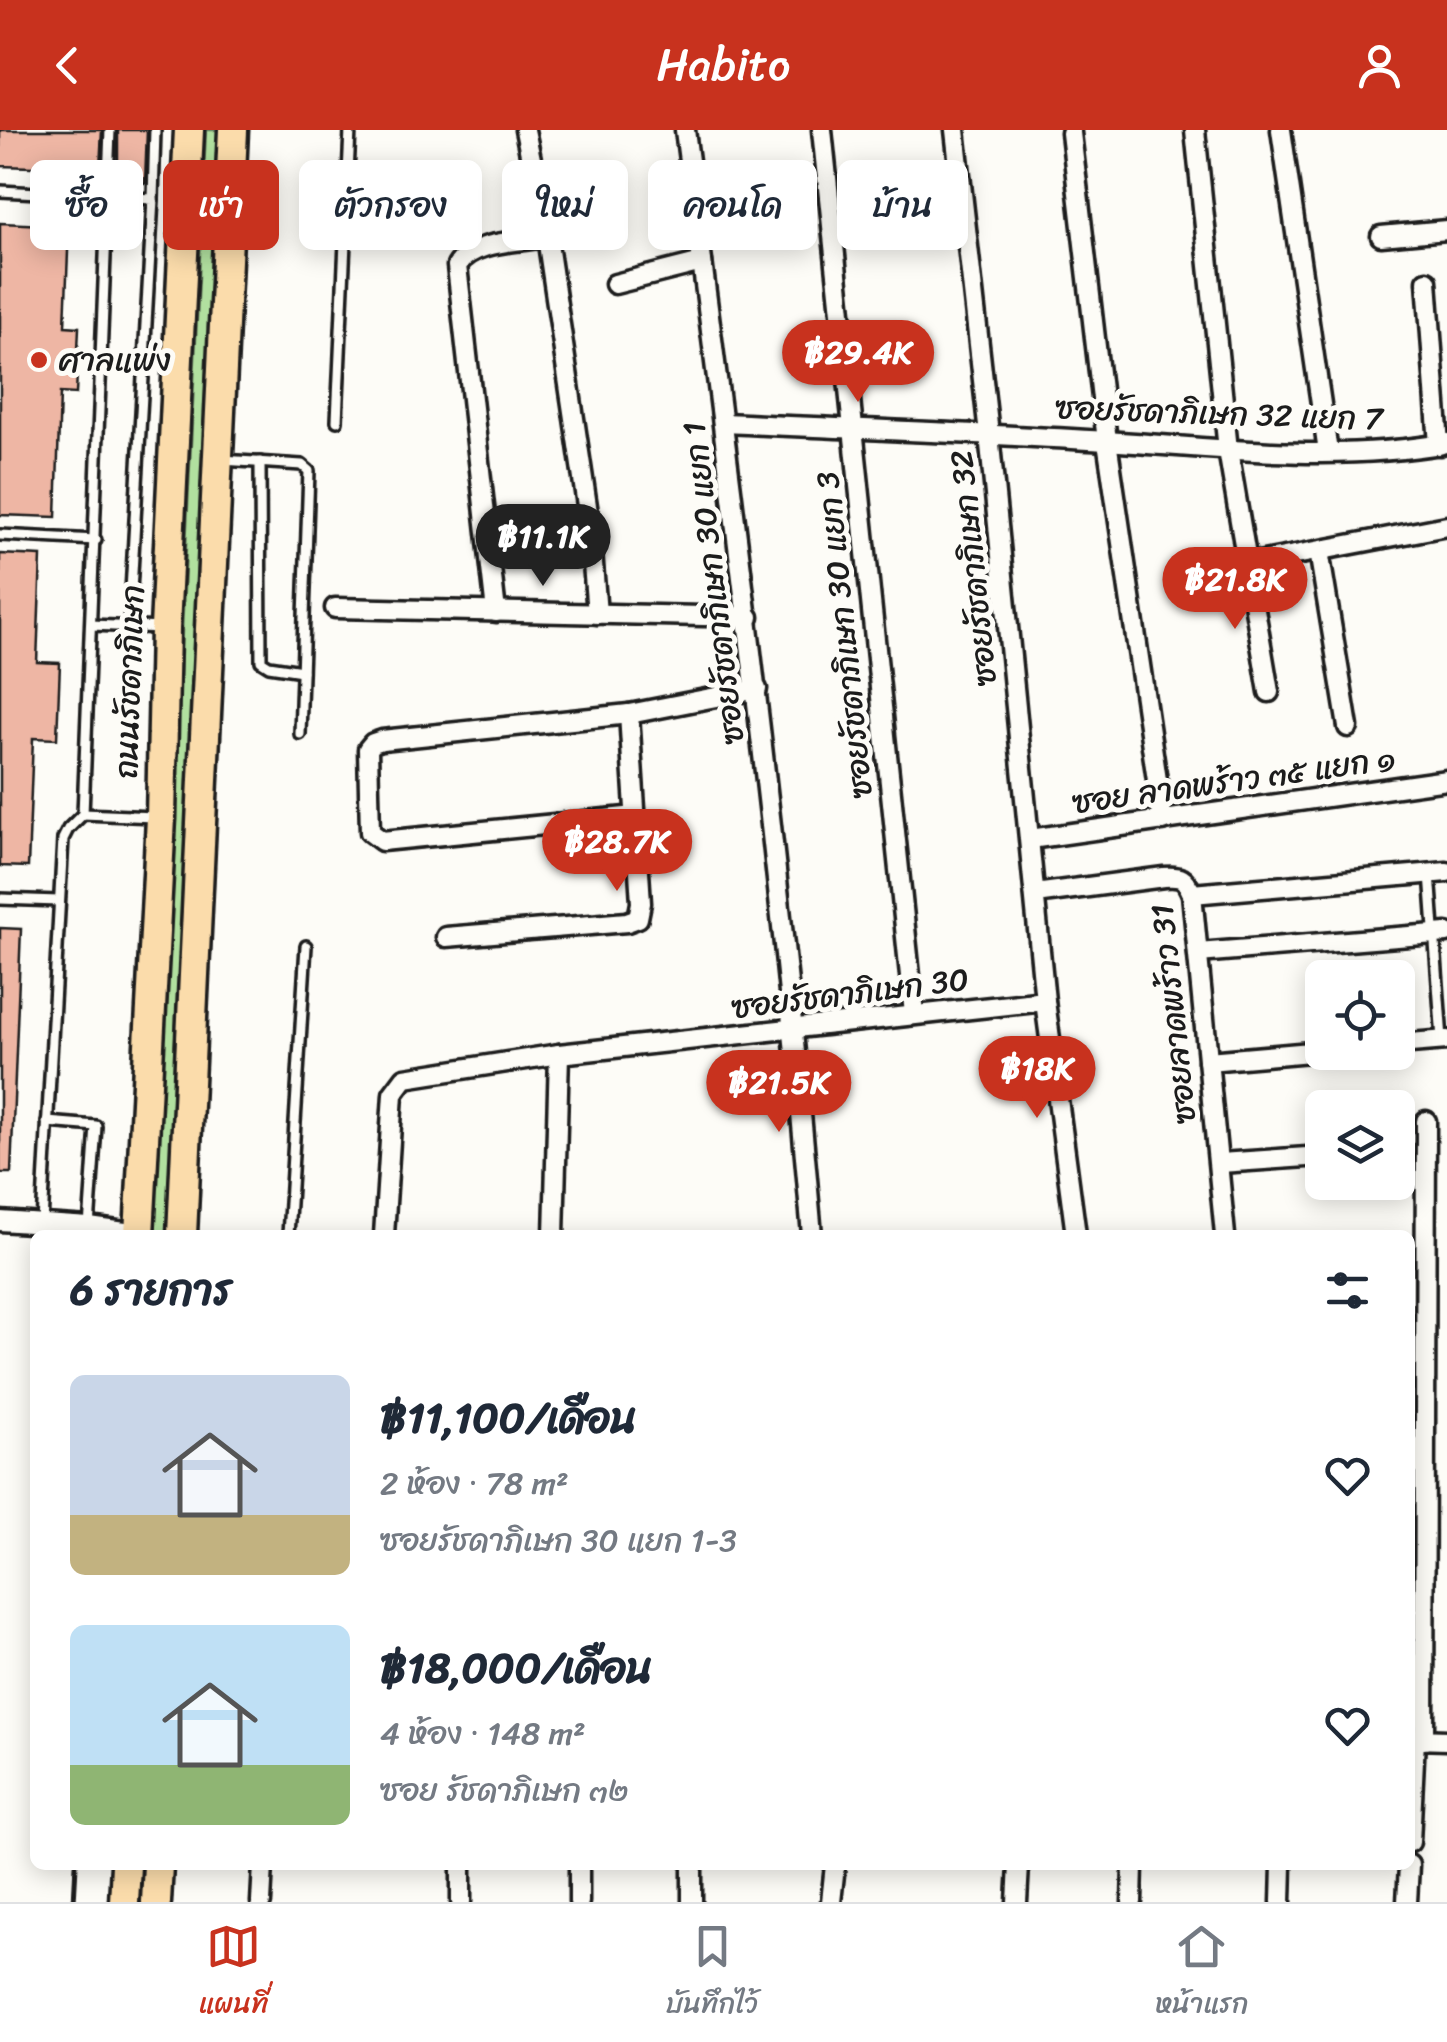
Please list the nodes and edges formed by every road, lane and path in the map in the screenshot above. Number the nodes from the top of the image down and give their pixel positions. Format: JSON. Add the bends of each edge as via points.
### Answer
{"nodes":[{"id":1,"x":110,"y":130,"type":"edge"},
{"id":2,"x":155,"y":130,"type":"edge"},
{"id":3,"x":189,"y":130,"type":"edge"},
{"id":4,"x":234,"y":130,"type":"edge"},
{"id":5,"x":350,"y":130,"type":"edge"},
{"id":6,"x":526,"y":130,"type":"edge"},
{"id":7,"x":685,"y":130,"type":"edge"},
{"id":8,"x":822,"y":130,"type":"edge"},
{"id":9,"x":954,"y":130,"type":"edge"},
{"id":10,"x":1195,"y":130,"type":"edge"},
{"id":11,"x":1282,"y":130,"type":"edge"},
{"id":12,"x":1071,"y":133,"type":"dead end"},
{"id":13,"x":109,"y":160,"type":"edge"},
{"id":14,"x":532,"y":160,"type":"edge"},
{"id":15,"x":0,"y":191,"type":"edge"},
{"id":16,"x":30,"y":193,"type":"edge"},
{"id":17,"x":143,"y":199,"type":"edge"},
{"id":18,"x":152,"y":200,"type":"junction"},
{"id":19,"x":1447,"y":230,"type":"edge"},
{"id":20,"x":1381,"y":236,"type":"dead end"},
{"id":21,"x":502,"y":244,"type":"edge"},
{"id":22,"x":106,"y":250,"type":"edge"},
{"id":23,"x":550,"y":250,"type":"edge"},
{"id":24,"x":702,"y":262,"type":"junction"},
{"id":25,"x":1427,"y":281,"type":"dead end"},
{"id":26,"x":615,"y":284,"type":"dead end"},
{"id":27,"x":1439,"y":345,"type":"edge"},
{"id":28,"x":338,"y":421,"type":"dead end"},
{"id":29,"x":724,"y":423,"type":"junction"},
{"id":30,"x":854,"y":429,"type":"junction"},
{"id":31,"x":989,"y":434,"type":"junction"},
{"id":32,"x":1107,"y":441,"type":"junction"},
{"id":33,"x":1443,"y":444,"type":"edge"},
{"id":34,"x":1228,"y":450,"type":"junction"},
{"id":35,"x":1328,"y":452,"type":"junction"},
{"id":36,"x":218,"y":460,"type":"junction"},
{"id":37,"x":260,"y":462,"type":"junction"},
{"id":38,"x":1446,"y":532,"type":"edge"},
{"id":39,"x":0,"y":535,"type":"edge"},
{"id":40,"x":96,"y":540,"type":"junction"},
{"id":41,"x":1320,"y":550,"type":"junction"},
{"id":42,"x":1248,"y":564,"type":"junction"},
{"id":43,"x":335,"y":608,"type":"dead end"},
{"id":44,"x":496,"y":612,"type":"junction"},
{"id":45,"x":597,"y":614,"type":"junction"},
{"id":46,"x":749,"y":617,"type":"junction"},
{"id":47,"x":91,"y":626,"type":"junction"},
{"id":48,"x":129,"y":627,"type":"junction"},
{"id":49,"x":164,"y":628,"type":"junction"},
{"id":50,"x":302,"y":671,"type":"junction"},
{"id":51,"x":757,"y":689,"type":"junction"},
{"id":52,"x":1269,"y":692,"type":"dead end"},
{"id":53,"x":630,"y":714,"type":"junction"},
{"id":54,"x":1348,"y":728,"type":"dead end"},
{"id":55,"x":300,"y":734,"type":"dead end"},
{"id":56,"x":1447,"y":780,"type":"edge"},
{"id":57,"x":83,"y":814,"type":"junction"},
{"id":58,"x":636,"y":816,"type":"junction"},
{"id":59,"x":160,"y":818,"type":"junction"},
{"id":60,"x":1163,"y":821,"type":"junction"},
{"id":61,"x":1030,"y":840,"type":"junction"},
{"id":62,"x":1438,"y":873,"type":"edge"},
{"id":63,"x":1035,"y":894,"type":"junction"},
{"id":64,"x":1192,"y":894,"type":"junction"},
{"id":65,"x":0,"y":899,"type":"edge"},
{"id":66,"x":59,"y":901,"type":"junction"},
{"id":67,"x":1440,"y":934,"type":"edge"},
{"id":68,"x":446,"y":936,"type":"dead end"},
{"id":69,"x":306,"y":946,"type":"dead end"},
{"id":70,"x":1198,"y":953,"type":"junction"},
{"id":71,"x":1045,"y":1001,"type":"junction"},
{"id":72,"x":914,"y":1014,"type":"junction"},
{"id":73,"x":794,"y":1030,"type":"junction"},
{"id":74,"x":1444,"y":1040,"type":"edge"},
{"id":75,"x":1415,"y":1043,"type":"edge"},
{"id":76,"x":1305,"y":1051,"type":"edge"},
{"id":77,"x":559,"y":1054,"type":"junction"},
{"id":78,"x":1208,"y":1060,"type":"junction"},
{"id":79,"x":1426,"y":1121,"type":"dead end"},
{"id":80,"x":48,"y":1122,"type":"junction"},
{"id":81,"x":1305,"y":1157,"type":"edge"},
{"id":82,"x":1220,"y":1163,"type":"junction"},
{"id":83,"x":0,"y":1222,"type":"edge"},
{"id":84,"x":42,"y":1223,"type":"junction"},
{"id":85,"x":89,"y":1227,"type":"junction"},
{"id":86,"x":110,"y":1230,"type":"edge"},
{"id":87,"x":139,"y":1230,"type":"edge"},
{"id":88,"x":182,"y":1230,"type":"edge"},
{"id":89,"x":288,"y":1230,"type":"edge"},
{"id":90,"x":384,"y":1230,"type":"edge"},
{"id":91,"x":554,"y":1230,"type":"edge"},
{"id":92,"x":812,"y":1230,"type":"edge"},
{"id":93,"x":1075,"y":1230,"type":"edge"},
{"id":94,"x":1225,"y":1230,"type":"edge"},
{"id":95,"x":1416,"y":1739,"type":"edge"},
{"id":96,"x":1447,"y":1740,"type":"edge"},
{"id":97,"x":108,"y":1870,"type":"edge"},
{"id":98,"x":126,"y":1870,"type":"edge"},
{"id":99,"x":143,"y":1870,"type":"edge"},
{"id":100,"x":158,"y":1870,"type":"edge"},
{"id":101,"x":263,"y":1870,"type":"edge"},
{"id":102,"x":460,"y":1870,"type":"edge"},
{"id":103,"x":578,"y":1870,"type":"edge"},
{"id":104,"x":692,"y":1870,"type":"edge"},
{"id":105,"x":834,"y":1870,"type":"edge"},
{"id":106,"x":1020,"y":1870,"type":"edge"},
{"id":107,"x":1133,"y":1870,"type":"edge"},
{"id":108,"x":1282,"y":1870,"type":"edge"},
{"id":109,"x":1409,"y":1870,"type":"edge"},
{"id":110,"x":106,"y":1902,"type":"edge"},
{"id":111,"x":124,"y":1902,"type":"edge"},
{"id":112,"x":141,"y":1902,"type":"edge"},
{"id":113,"x":156,"y":1902,"type":"edge"},
{"id":114,"x":262,"y":1902,"type":"edge"},
{"id":115,"x":461,"y":1902,"type":"edge"},
{"id":116,"x":579,"y":1902,"type":"edge"},
{"id":117,"x":692,"y":1902,"type":"edge"},
{"id":118,"x":831,"y":1902,"type":"edge"},
{"id":119,"x":1017,"y":1902,"type":"edge"},
{"id":120,"x":1132,"y":1902,"type":"edge"},
{"id":121,"x":1281,"y":1902,"type":"edge"},
{"id":122,"x":1407,"y":1902,"type":"edge"}],
"edges":[{"from":1,"to":13,"type":"lane"},
{"from":2,"to":18,"type":"lane"},
{"from":3,"to":49,"type":"main road","name":"ถนนรัชดาภิเษก"},
{"from":4,"to":36,"type":"main road"},
{"from":5,"to":28,"type":"lane"},
{"from":6,"to":14,"type":"street"},
{"from":7,"to":24,"type":"street","name":"ซอยรัชดาภิเษก 30 แยก 1"},
{"from":8,"to":30,"type":"street","name":"ซอยรัชดาภิเษก 30 แยก 3"},
{"from":9,"to":31,"type":"street","name":"ซอยรัชดาภิเษก 32"},
{"from":10,"to":34,"type":"street"},
{"from":11,"to":35,"type":"street"},
{"from":12,"to":32,"type":"street"},
{"from":15,"to":16,"type":"lane"},
{"from":17,"to":18,"type":"lane"},
{"from":18,"to":48,"type":"lane"},
{"from":19,"to":20,"type":"street"},
{"from":21,"to":44,"type":"street","via":[[482,247],[457,266]]},
{"from":22,"to":40,"type":"lane"},
{"from":23,"to":45,"type":"street"},
{"from":24,"to":26,"type":"street"},
{"from":24,"to":29,"type":"street","name":"ซอยรัชดาภิเษก 30 แยก 1"},
{"from":25,"to":27,"type":"street"},
{"from":27,"to":33,"type":"street"},
{"from":29,"to":30,"type":"street","name":"ซอยรัชดาภิเษก 32 แยก 7"},
{"from":29,"to":46,"type":"street","name":"ซอยรัชดาภิเษก 30 แยก 1"},
{"from":30,"to":31,"type":"street","name":"ซอยรัชดาภิเษก 32 แยก 7"},
{"from":30,"to":72,"type":"street","name":"ซอยรัชดาภิเษก 30 แยก 3"},
{"from":31,"to":32,"type":"street","name":"ซอยรัชดาภิเษก 32 แยก 7"},
{"from":31,"to":61,"type":"street","name":"ซอยรัชดาภิเษก 32"},
{"from":32,"to":34,"type":"street","name":"ซอยรัชดาภิเษก 32 แยก 7"},
{"from":32,"to":60,"type":"street"},
{"from":33,"to":35,"type":"street","name":"ซอยรัชดาภิเษก 32 แยก 7"},
{"from":34,"to":35,"type":"street","name":"ซอยรัชดาภิเษก 32 แยก 7"},
{"from":34,"to":42,"type":"street"},
{"from":36,"to":37,"type":"lane"},
{"from":36,"to":88,"type":"main road"},
{"from":37,"to":50,"type":"lane","via":[[261,661]]},
{"from":37,"to":50,"type":"lane","via":[[308,470]]},
{"from":38,"to":41,"type":"street"},
{"from":39,"to":40,"type":"lane"},
{"from":40,"to":47,"type":"lane"},
{"from":41,"to":42,"type":"street"},
{"from":41,"to":54,"type":"street"},
{"from":42,"to":52,"type":"street"},
{"from":43,"to":44,"type":"street"},
{"from":44,"to":45,"type":"street"},
{"from":45,"to":46,"type":"street"},
{"from":46,"to":51,"type":"street","name":"ซอยรัชดาภิเษก 30 แยก 1"},
{"from":47,"to":48,"type":"lane"},
{"from":47,"to":57,"type":"lane"},
{"from":48,"to":49,"type":"lane"},
{"from":49,"to":59,"type":"main road","name":"ถนนรัชดาภิเษก"},
{"from":50,"to":55,"type":"lane"},
{"from":51,"to":53,"type":"street"},
{"from":51,"to":73,"type":"street","name":"ซอยรัชดาภิเษก 30 แยก 1"},
{"from":53,"to":58,"type":"street"},
{"from":53,"to":58,"type":"street","via":[[373,743],[368,816],[370,832],[382,841]]},
{"from":56,"to":60,"type":"street","name":"ซอย ลาดพร้าว ๓๕ แยก ๑"},
{"from":57,"to":59,"type":"lane"},
{"from":57,"to":66,"type":"lane","via":[[63,840]]},
{"from":58,"to":68,"type":"street","via":[[638,918]]},
{"from":59,"to":87,"type":"main road","name":"ถนนรัชดาภิเษก"},
{"from":60,"to":61,"type":"street","name":"ซอย ลาดพร้าว ๓๕ แยก ๑"},
{"from":61,"to":63,"type":"street","name":"ซอยรัชดาภิเษก 32"},
{"from":62,"to":64,"type":"street"},
{"from":62,"to":67,"type":"lane"},
{"from":63,"to":64,"type":"street","name":"ซอยลาดพร้าว 31","via":[[1180,876]]},
{"from":63,"to":71,"type":"street","name":"ซอยรัชดาภิเษก 32"},
{"from":64,"to":70,"type":"street","name":"ซอยลาดพร้าว 31"},
{"from":65,"to":66,"type":"lane"},
{"from":66,"to":80,"type":"lane"},
{"from":67,"to":70,"type":"street"},
{"from":67,"to":74,"type":"lane"},
{"from":69,"to":89,"type":"lane"},
{"from":70,"to":78,"type":"street","name":"ซอยลาดพร้าว 31"},
{"from":71,"to":72,"type":"street","name":"ซอยรัชดาภิเษก 30"},
{"from":71,"to":93,"type":"street","name":"ซอยรัชดาภิเษก 32"},
{"from":72,"to":73,"type":"street","name":"ซอยรัชดาภิเษก 30"},
{"from":73,"to":77,"type":"street","name":"ซอยรัชดาภิเษก 30"},
{"from":73,"to":92,"type":"street","name":"ซอยรัชดาภิเษก 30 แยก 1"},
{"from":74,"to":75,"type":"street"},
{"from":76,"to":78,"type":"street"},
{"from":77,"to":90,"type":"street","name":"ซอยรัชดาภิเษก 30","via":[[397,1084]]},
{"from":77,"to":91,"type":"street"},
{"from":78,"to":82,"type":"street","name":"ซอยลาดพร้าว 31"},
{"from":79,"to":95,"type":"street"},
{"from":80,"to":84,"type":"lane"},
{"from":80,"to":85,"type":"lane","via":[[96,1126]]},
{"from":81,"to":82,"type":"street"},
{"from":82,"to":94,"type":"street","name":"ซอยลาดพร้าว 31"},
{"from":83,"to":84,"type":"street"},
{"from":84,"to":85,"type":"street"},
{"from":85,"to":86,"type":"street"},
{"from":95,"to":96,"type":"street"},
{"from":97,"to":110,"type":"main road"},
{"from":98,"to":111,"type":"main road"},
{"from":99,"to":112,"type":"main road"},
{"from":100,"to":113,"type":"main road"},
{"from":101,"to":114,"type":"street"},
{"from":102,"to":115,"type":"street"},
{"from":103,"to":116,"type":"street"},
{"from":104,"to":117,"type":"street"},
{"from":105,"to":118,"type":"street"},
{"from":106,"to":119,"type":"street"},
{"from":107,"to":120,"type":"street"},
{"from":108,"to":121,"type":"street"},
{"from":109,"to":122,"type":"street"}]}
